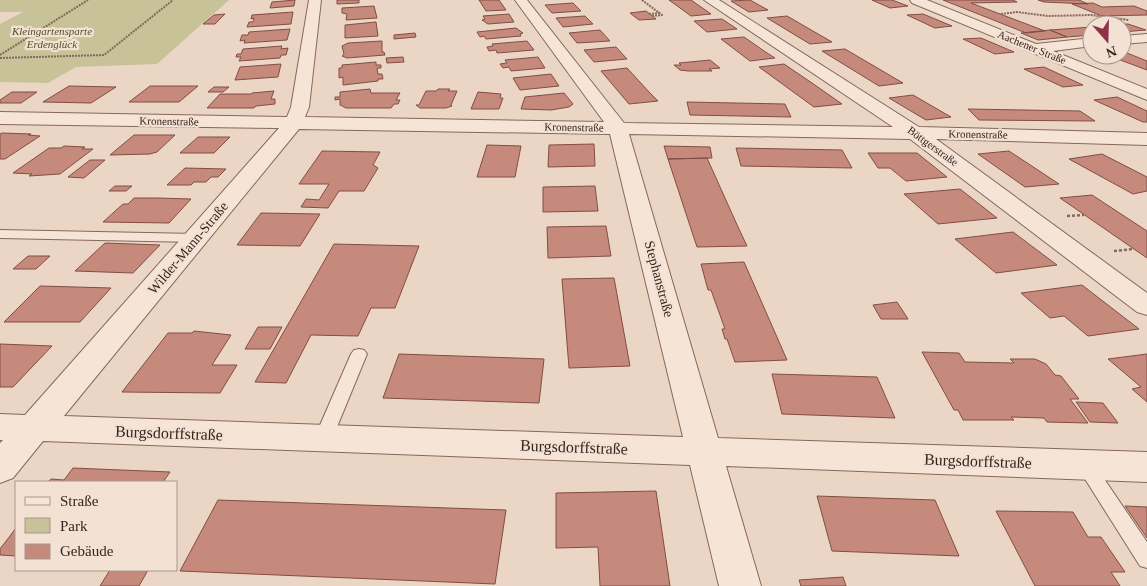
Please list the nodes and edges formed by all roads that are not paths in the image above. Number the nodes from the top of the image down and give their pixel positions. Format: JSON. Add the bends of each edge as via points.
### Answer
{"nodes":[{"id":1,"x":314,"y":0,"type":"edge"},
{"id":2,"x":521,"y":0,"type":"edge"},
{"id":3,"x":710,"y":0,"type":"edge"},
{"id":4,"x":916,"y":0,"type":"edge"},
{"id":5,"x":1147,"y":38,"type":"edge"},
{"id":6,"x":1132,"y":39,"type":"edge"},
{"id":7,"x":1082,"y":43,"type":"edge"},
{"id":8,"x":1036,"y":48,"type":"junction"},
{"id":9,"x":1147,"y":94,"type":"edge"},
{"id":10,"x":0,"y":118,"type":"edge"},
{"id":11,"x":293,"y":124,"type":"junction"},
{"id":12,"x":618,"y":128,"type":"junction"},
{"id":13,"x":915,"y":133,"type":"junction"},
{"id":14,"x":1147,"y":139,"type":"edge"},
{"id":15,"x":0,"y":234,"type":"edge"},
{"id":16,"x":196,"y":238,"type":"junction"},
{"id":17,"x":1147,"y":306,"type":"edge"},
{"id":18,"x":358,"y":354,"type":"dead end"},
{"id":19,"x":0,"y":427,"type":"edge"},
{"id":20,"x":34,"y":428,"type":"junction"},
{"id":21,"x":323,"y":439,"type":"junction"},
{"id":22,"x":706,"y":451,"type":"junction"},
{"id":23,"x":1086,"y":465,"type":"junction"},
{"id":24,"x":1147,"y":467,"type":"edge"},
{"id":25,"x":0,"y":468,"type":"edge"},
{"id":26,"x":1147,"y":559,"type":"edge"},
{"id":27,"x":740,"y":586,"type":"edge"}],
"edges":[{"from":1,"to":11,"type":"street","name":"Wilder-Mann-Straße","via":[[300,107]]},
{"from":2,"to":12,"type":"street","name":"Stephanstraße"},
{"from":3,"to":13,"type":"street","name":"Böttgerstraße"},
{"from":4,"to":8,"type":"street","name":"Aachener Straße"},
{"from":5,"to":6,"type":"street"},
{"from":7,"to":8,"type":"street"},
{"from":8,"to":9,"type":"street","name":"Aachener Straße"},
{"from":10,"to":11,"type":"street","name":"Kronenstraße"},
{"from":11,"to":12,"type":"street","name":"Kronenstraße"},
{"from":11,"to":16,"type":"street","name":"Wilder-Mann-Straße"},
{"from":12,"to":13,"type":"street","name":"Kronenstraße"},
{"from":12,"to":22,"type":"street","name":"Stephanstraße"},
{"from":13,"to":14,"type":"street","name":"Kronenstraße"},
{"from":13,"to":17,"type":"street","name":"Böttgerstraße"},
{"from":15,"to":16,"type":"lane"},
{"from":16,"to":20,"type":"street","name":"Wilder-Mann-Straße"},
{"from":18,"to":21,"type":"lane"},
{"from":19,"to":20,"type":"street","name":"Burgsdorffstraße"},
{"from":20,"to":21,"type":"street","name":"Burgsdorffstraße"},
{"from":20,"to":25,"type":"street","name":"Wilder-Mann-Straße"},
{"from":21,"to":22,"type":"street","name":"Burgsdorffstraße"},
{"from":22,"to":23,"type":"street","name":"Burgsdorffstraße"},
{"from":22,"to":27,"type":"street","name":"Stephanstraße"},
{"from":23,"to":24,"type":"street","name":"Burgsdorffstraße"},
{"from":23,"to":26,"type":"lane"}]}
